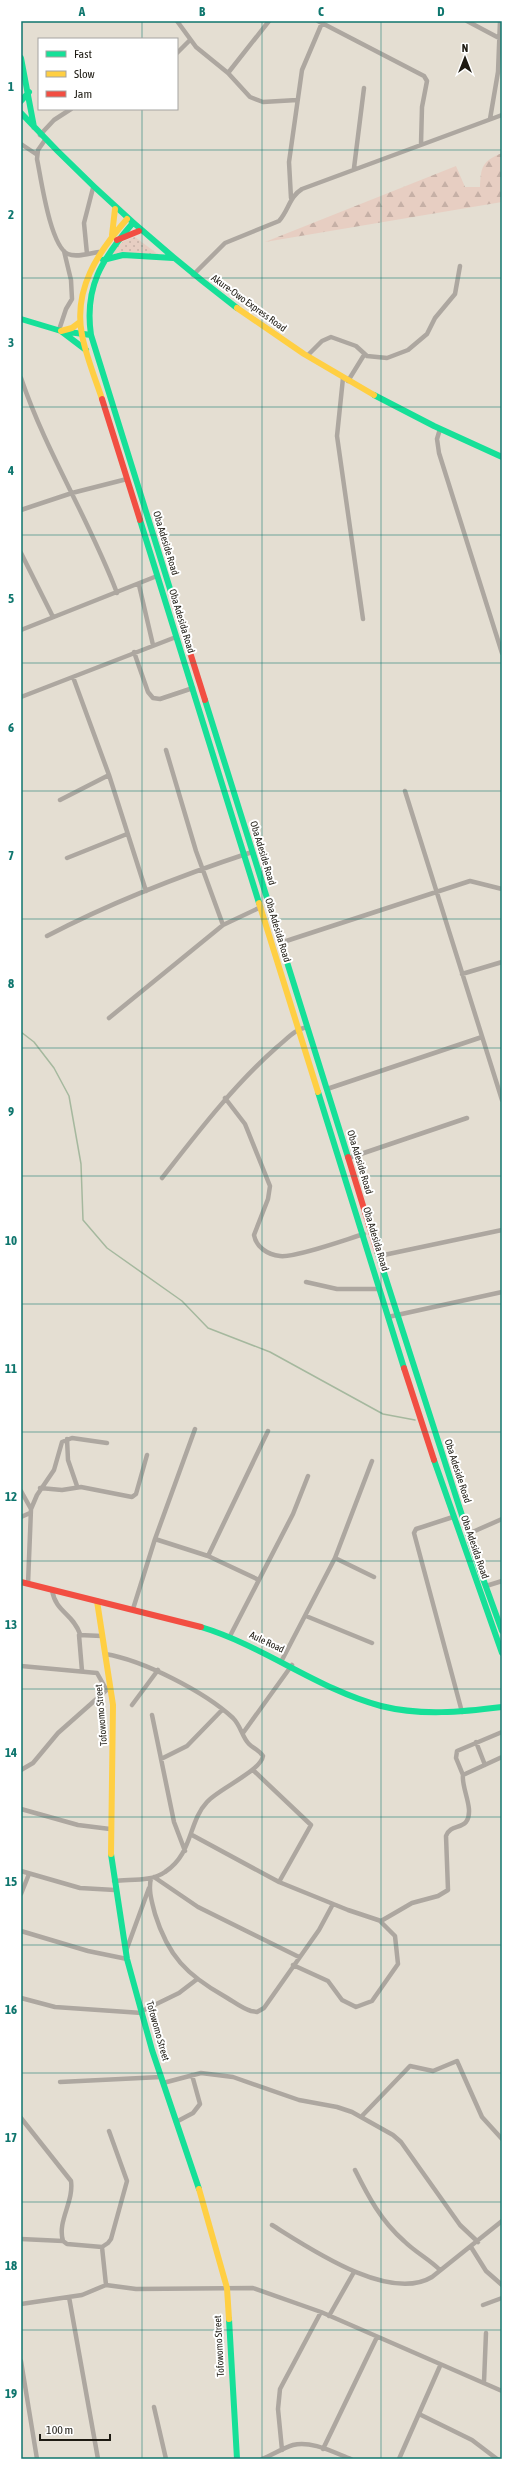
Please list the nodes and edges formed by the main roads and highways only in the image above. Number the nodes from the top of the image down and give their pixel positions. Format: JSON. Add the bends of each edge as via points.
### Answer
{"nodes":[{"id":1,"x":21,"y":58,"type":"edge"},
{"id":2,"x":29,"y":92,"type":"junction"},
{"id":3,"x":21,"y":101,"type":"edge"},
{"id":4,"x":21,"y":113,"type":"edge"},
{"id":5,"x":35,"y":129,"type":"junction"},
{"id":6,"x":115,"y":209,"type":"junction"},
{"id":7,"x":129,"y":221,"type":"junction"},
{"id":8,"x":140,"y":231,"type":"junction"},
{"id":9,"x":112,"y":234,"type":"junction"},
{"id":10,"x":117,"y":240,"type":"junction"},
{"id":11,"x":173,"y":258,"type":"junction"},
{"id":12,"x":103,"y":260,"type":"junction"},
{"id":13,"x":21,"y":319,"type":"edge"},
{"id":14,"x":80,"y":322,"type":"junction"},
{"id":15,"x":60,"y":330,"type":"junction"},
{"id":16,"x":82,"y":335,"type":"junction"},
{"id":17,"x":91,"y":335,"type":"junction"},
{"id":18,"x":86,"y":351,"type":"junction"},
{"id":19,"x":502,"y":457,"type":"edge"},
{"id":20,"x":213,"y":727,"type":"junction"},
{"id":21,"x":206,"y":729,"type":"junction"},
{"id":22,"x":452,"y":1486,"type":"junction"},
{"id":23,"x":444,"y":1490,"type":"junction"},
{"id":24,"x":21,"y":1582,"type":"edge"},
{"id":25,"x":97,"y":1601,"type":"junction"},
{"id":26,"x":502,"y":1630,"type":"edge"},
{"id":27,"x":502,"y":1653,"type":"edge"},
{"id":28,"x":502,"y":1707,"type":"edge"},
{"id":29,"x":237,"y":2459,"type":"edge"}],
"edges":[{"from":1,"to":2,"type":"main road"},
{"from":2,"to":3,"type":"main road"},
{"from":2,"to":5,"type":"main road"},
{"from":4,"to":5,"type":"main road","name":"Akure-Owo Express Road"},
{"from":5,"to":6,"type":"main road","name":"Akure-Owo Express Road"},
{"from":6,"to":7,"type":"main road","name":"Akure-Owo Express Road"},
{"from":6,"to":9,"type":"main road","via":[[116,222]]},
{"from":7,"to":8,"type":"main road","name":"Akure-Owo Express Road"},
{"from":7,"to":9,"type":"main road","name":"Oba Adesida Road"},
{"from":7,"to":10,"type":"main road","name":"Oba Adeside Road"},
{"from":8,"to":10,"type":"main road"},
{"from":8,"to":11,"type":"main road","name":"Akure-Owo Express Road"},
{"from":9,"to":14,"type":"main road","name":"Oba Adesida Road","via":[[85,278],[80,302]]},
{"from":10,"to":12,"type":"main road","name":"Oba Adeside Road"},
{"from":11,"to":12,"type":"main road","via":[[123,255]]},
{"from":11,"to":19,"type":"main road","name":"Akure-Owo Express Road","via":[[266,328],[345,379],[440,429]]},
{"from":12,"to":17,"type":"main road","name":"Oba Adeside Road","via":[[89,298],[88,319]]},
{"from":13,"to":15,"type":"main road"},
{"from":14,"to":15,"type":"main road","via":[[72,328]]},
{"from":14,"to":16,"type":"main road","name":"Oba Adesida Road"},
{"from":15,"to":16,"type":"main road"},
{"from":15,"to":18,"type":"main road"},
{"from":16,"to":17,"type":"main road"},
{"from":16,"to":18,"type":"main road","name":"Oba Adesida Road"},
{"from":17,"to":20,"type":"main road","name":"Oba Adeside Road"},
{"from":18,"to":21,"type":"main road","name":"Oba Adesida Road"},
{"from":20,"to":21,"type":"main road"},
{"from":20,"to":22,"type":"main road","name":"Oba Adeside Road"},
{"from":21,"to":23,"type":"main road","name":"Oba Adesida Road"},
{"from":22,"to":23,"type":"main road"},
{"from":22,"to":26,"type":"main road","name":"Oba Adeside Road"},
{"from":23,"to":27,"type":"main road","name":"Oba Adesida Road"},
{"from":24,"to":25,"type":"main road","name":"Aule Road"},
{"from":25,"to":28,"type":"main road","name":"Aule Road","via":[[230,1636],[357,1698],[382,1706],[406,1711],[462,1712]]},
{"from":25,"to":29,"type":"main road","name":"Tofowomo Street","via":[[105,1654],[114,1759],[110,1829],[115,1890],[126,1951],[160,2077],[206,2210],[227,2288]]}]}
